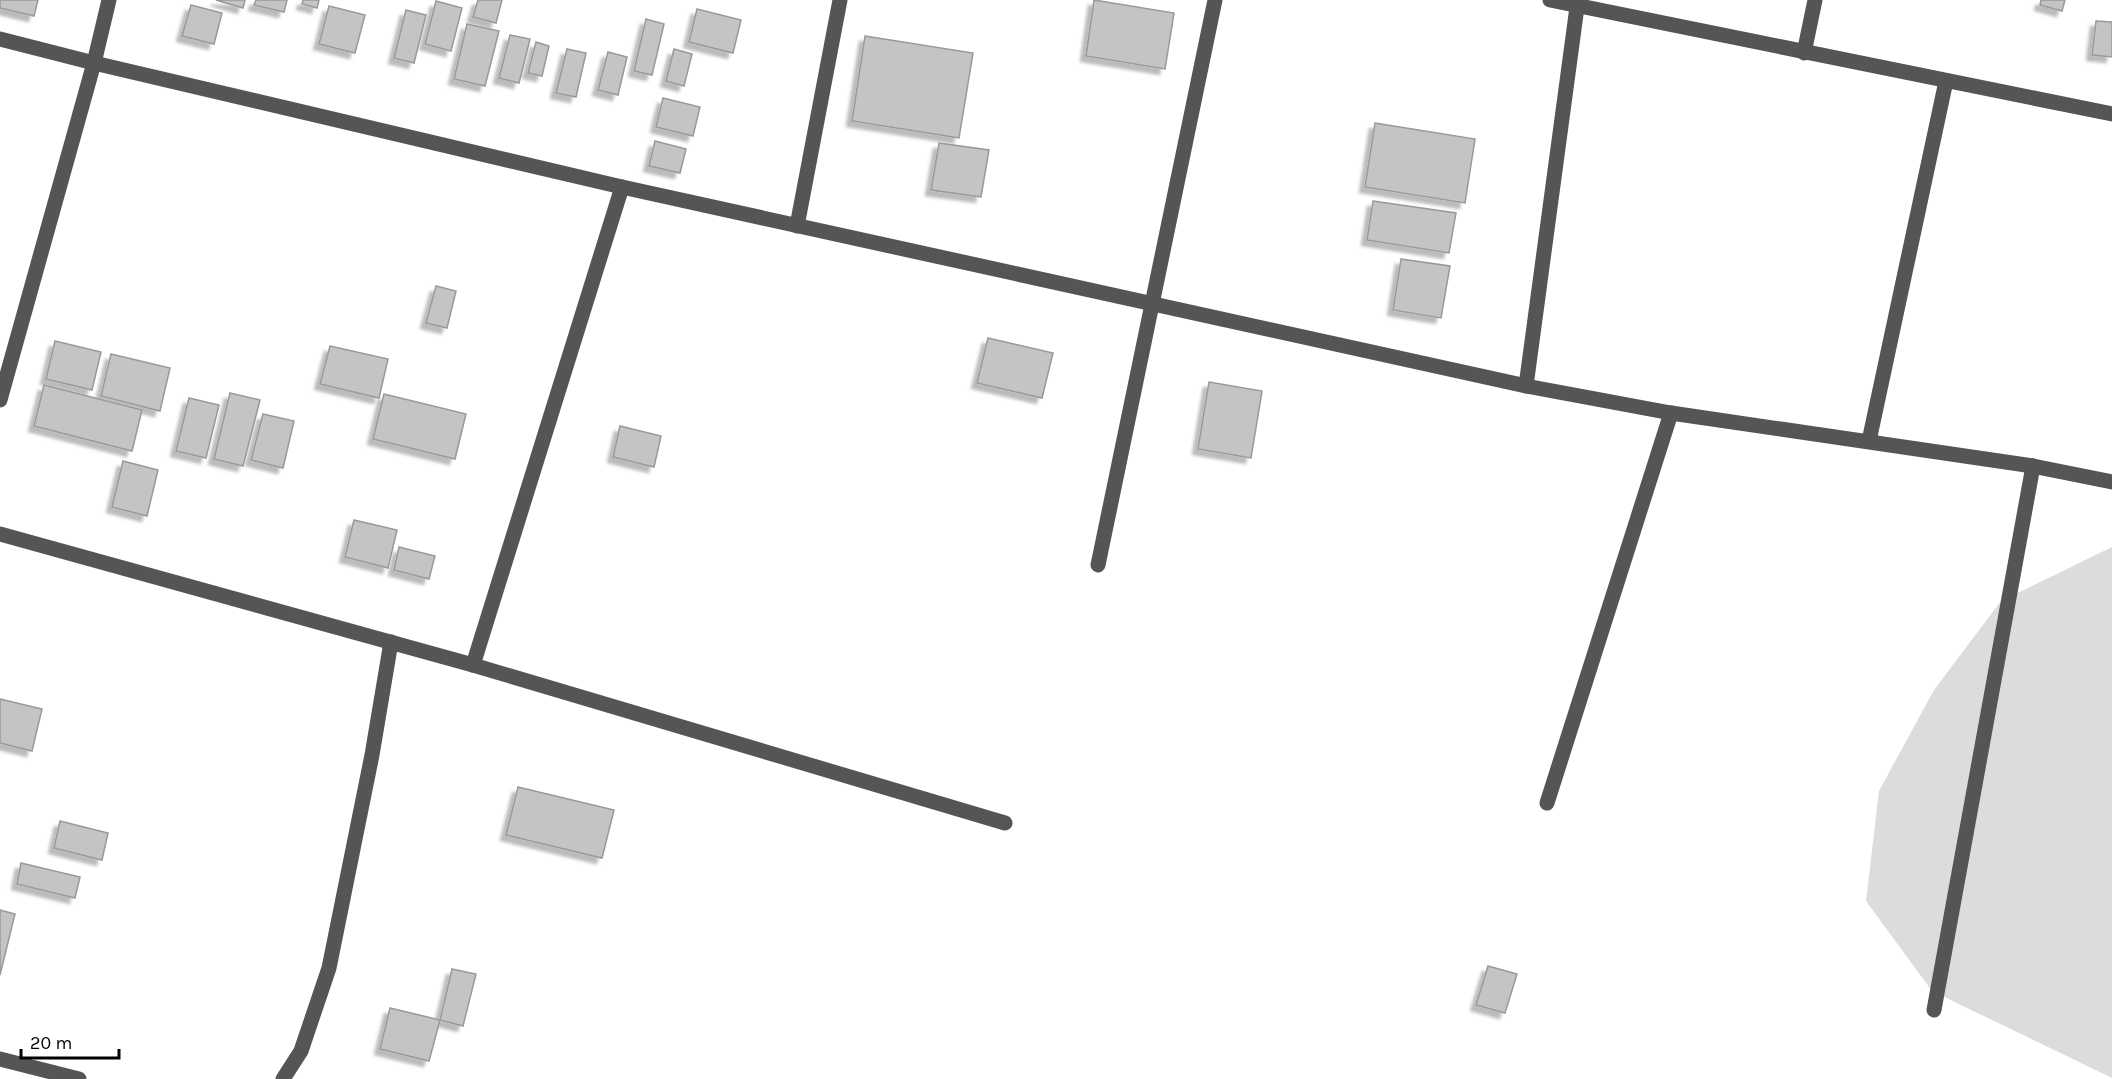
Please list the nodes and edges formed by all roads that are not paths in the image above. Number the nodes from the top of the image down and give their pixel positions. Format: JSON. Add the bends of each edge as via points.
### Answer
{"nodes":[{"id":1,"x":109,"y":0,"type":"edge"},
{"id":2,"x":840,"y":0,"type":"edge"},
{"id":3,"x":1215,"y":0,"type":"edge"},
{"id":4,"x":1550,"y":0,"type":"edge"},
{"id":5,"x":1815,"y":0,"type":"edge"},
{"id":6,"x":1577,"y":7,"type":"junction"},
{"id":7,"x":0,"y":39,"type":"edge"},
{"id":8,"x":1804,"y":53,"type":"junction"},
{"id":9,"x":94,"y":63,"type":"junction"},
{"id":10,"x":1946,"y":81,"type":"junction"},
{"id":11,"x":2112,"y":114,"type":"edge"},
{"id":12,"x":622,"y":188,"type":"junction"},
{"id":13,"x":797,"y":226,"type":"junction"},
{"id":14,"x":1152,"y":305,"type":"junction"},
{"id":15,"x":1526,"y":386,"type":"junction"},
{"id":16,"x":0,"y":400,"type":"edge"},
{"id":17,"x":1671,"y":413,"type":"junction"},
{"id":18,"x":1869,"y":441,"type":"junction"},
{"id":19,"x":2033,"y":466,"type":"junction"},
{"id":20,"x":2112,"y":482,"type":"edge"},
{"id":21,"x":0,"y":534,"type":"edge"},
{"id":22,"x":1098,"y":565,"type":"dead end"},
{"id":23,"x":391,"y":642,"type":"junction"},
{"id":24,"x":473,"y":665,"type":"junction"},
{"id":25,"x":1547,"y":803,"type":"dead end"},
{"id":26,"x":1005,"y":823,"type":"dead end"},
{"id":27,"x":1934,"y":1010,"type":"dead end"},
{"id":28,"x":0,"y":1059,"type":"edge"},
{"id":29,"x":79,"y":1079,"type":"edge"},
{"id":30,"x":283,"y":1079,"type":"edge"}],
"edges":[{"from":1,"to":9,"type":"street"},
{"from":2,"to":13,"type":"street"},
{"from":3,"to":14,"type":"street"},
{"from":4,"to":6,"type":"street"},
{"from":5,"to":8,"type":"street"},
{"from":6,"to":8,"type":"street"},
{"from":6,"to":15,"type":"street"},
{"from":7,"to":9,"type":"street"},
{"from":8,"to":10,"type":"street"},
{"from":9,"to":12,"type":"street"},
{"from":9,"to":16,"type":"street"},
{"from":10,"to":11,"type":"street"},
{"from":10,"to":18,"type":"street"},
{"from":12,"to":13,"type":"street"},
{"from":12,"to":24,"type":"street"},
{"from":13,"to":14,"type":"street"},
{"from":14,"to":15,"type":"street"},
{"from":14,"to":22,"type":"street"},
{"from":15,"to":17,"type":"street"},
{"from":17,"to":18,"type":"street"},
{"from":17,"to":25,"type":"street"},
{"from":18,"to":19,"type":"street"},
{"from":19,"to":20,"type":"street"},
{"from":19,"to":27,"type":"street"},
{"from":21,"to":23,"type":"street"},
{"from":23,"to":24,"type":"street"},
{"from":23,"to":30,"type":"street","via":[[329,968],[301,1051]]},
{"from":24,"to":26,"type":"street"},
{"from":28,"to":29,"type":"street"}]}
